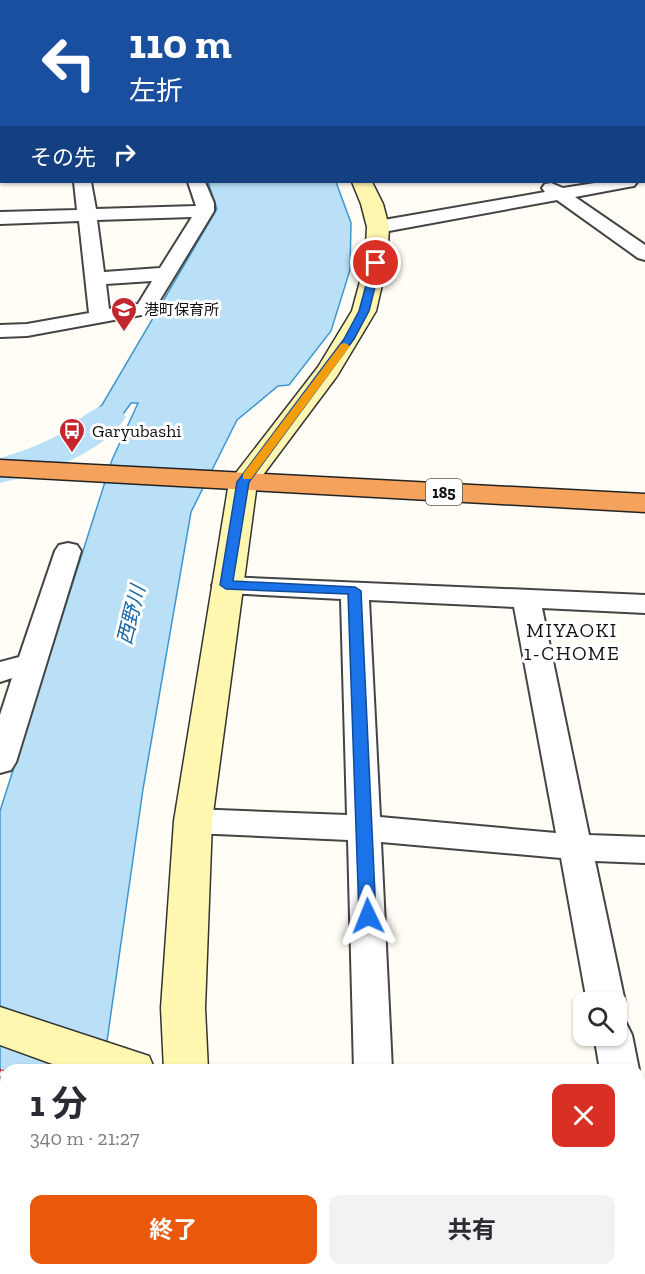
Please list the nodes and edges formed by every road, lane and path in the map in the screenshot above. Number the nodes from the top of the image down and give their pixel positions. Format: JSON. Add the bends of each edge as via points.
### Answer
{"nodes":[{"id":1,"x":0,"y":108,"type":"edge"},
{"id":2,"x":0,"y":114,"type":"edge"},
{"id":3,"x":83,"y":183,"type":"edge"},
{"id":4,"x":197,"y":183,"type":"edge"},
{"id":5,"x":362,"y":183,"type":"edge"},
{"id":6,"x":544,"y":183,"type":"edge"},
{"id":7,"x":623,"y":183,"type":"edge"},
{"id":8,"x":561,"y":195,"type":"junction"},
{"id":9,"x":205,"y":211,"type":"junction"},
{"id":10,"x":87,"y":215,"type":"junction"},
{"id":11,"x":0,"y":218,"type":"edge"},
{"id":12,"x":378,"y":227,"type":"junction"},
{"id":13,"x":645,"y":229,"type":"edge"},
{"id":14,"x":618,"y":235,"type":"junction"},
{"id":15,"x":644,"y":253,"type":"edge"},
{"id":16,"x":166,"y":274,"type":"junction"},
{"id":17,"x":95,"y":279,"type":"junction"},
{"id":18,"x":100,"y":317,"type":"junction"},
{"id":19,"x":0,"y":331,"type":"edge"},
{"id":20,"x":0,"y":468,"type":"edge"},
{"id":21,"x":227,"y":481,"type":"junction"},
{"id":22,"x":645,"y":503,"type":"edge"},
{"id":23,"x":68,"y":551,"type":"dead end"},
{"id":24,"x":226,"y":585,"type":"junction"},
{"id":25,"x":355,"y":591,"type":"junction"},
{"id":26,"x":526,"y":599,"type":"junction"},
{"id":27,"x":645,"y":604,"type":"edge"},
{"id":28,"x":32,"y":663,"type":"junction"},
{"id":29,"x":0,"y":672,"type":"edge"},
{"id":30,"x":0,"y":762,"type":"edge"},
{"id":31,"x":193,"y":821,"type":"junction"},
{"id":32,"x":365,"y":828,"type":"junction"},
{"id":33,"x":574,"y":847,"type":"junction"},
{"id":34,"x":645,"y":850,"type":"edge"},
{"id":35,"x":604,"y":992,"type":"edge"},
{"id":36,"x":0,"y":1026,"type":"edge"},
{"id":37,"x":615,"y":1046,"type":"edge"},
{"id":38,"x":113,"y":1064,"type":"edge"},
{"id":39,"x":186,"y":1064,"type":"edge"},
{"id":40,"x":373,"y":1064,"type":"edge"},
{"id":41,"x":619,"y":1064,"type":"edge"}],
"edges":[{"from":1,"to":2,"type":"street"},
{"from":3,"to":10,"type":"street"},
{"from":4,"to":9,"type":"street"},
{"from":5,"to":12,"type":"street"},
{"from":6,"to":8,"type":"street"},
{"from":7,"to":8,"type":"street"},
{"from":8,"to":12,"type":"street"},
{"from":8,"to":14,"type":"street"},
{"from":9,"to":10,"type":"street"},
{"from":9,"to":16,"type":"street"},
{"from":10,"to":11,"type":"street"},
{"from":10,"to":17,"type":"street"},
{"from":12,"to":21,"type":"street","via":[[372,286],[354,330],[328,371]]},
{"from":13,"to":14,"type":"street"},
{"from":14,"to":15,"type":"street"},
{"from":16,"to":17,"type":"street"},
{"from":16,"to":18,"type":"street","via":[[145,309]]},
{"from":17,"to":18,"type":"street"},
{"from":18,"to":19,"type":"street"},
{"from":20,"to":21,"type":"highway","number":"185"},
{"from":21,"to":22,"type":"highway","number":"185"},
{"from":21,"to":24,"type":"street"},
{"from":23,"to":28,"type":"street"},
{"from":24,"to":25,"type":"street"},
{"from":24,"to":31,"type":"street"},
{"from":25,"to":26,"type":"street"},
{"from":25,"to":32,"type":"street"},
{"from":26,"to":27,"type":"street"},
{"from":26,"to":33,"type":"street"},
{"from":28,"to":29,"type":"street"},
{"from":28,"to":30,"type":"street"},
{"from":31,"to":32,"type":"street"},
{"from":31,"to":39,"type":"street","via":[[183,1008]]},
{"from":32,"to":33,"type":"street"},
{"from":32,"to":40,"type":"street"},
{"from":33,"to":34,"type":"street"},
{"from":33,"to":35,"type":"street"},
{"from":36,"to":38,"type":"street"},
{"from":37,"to":41,"type":"street"}]}
